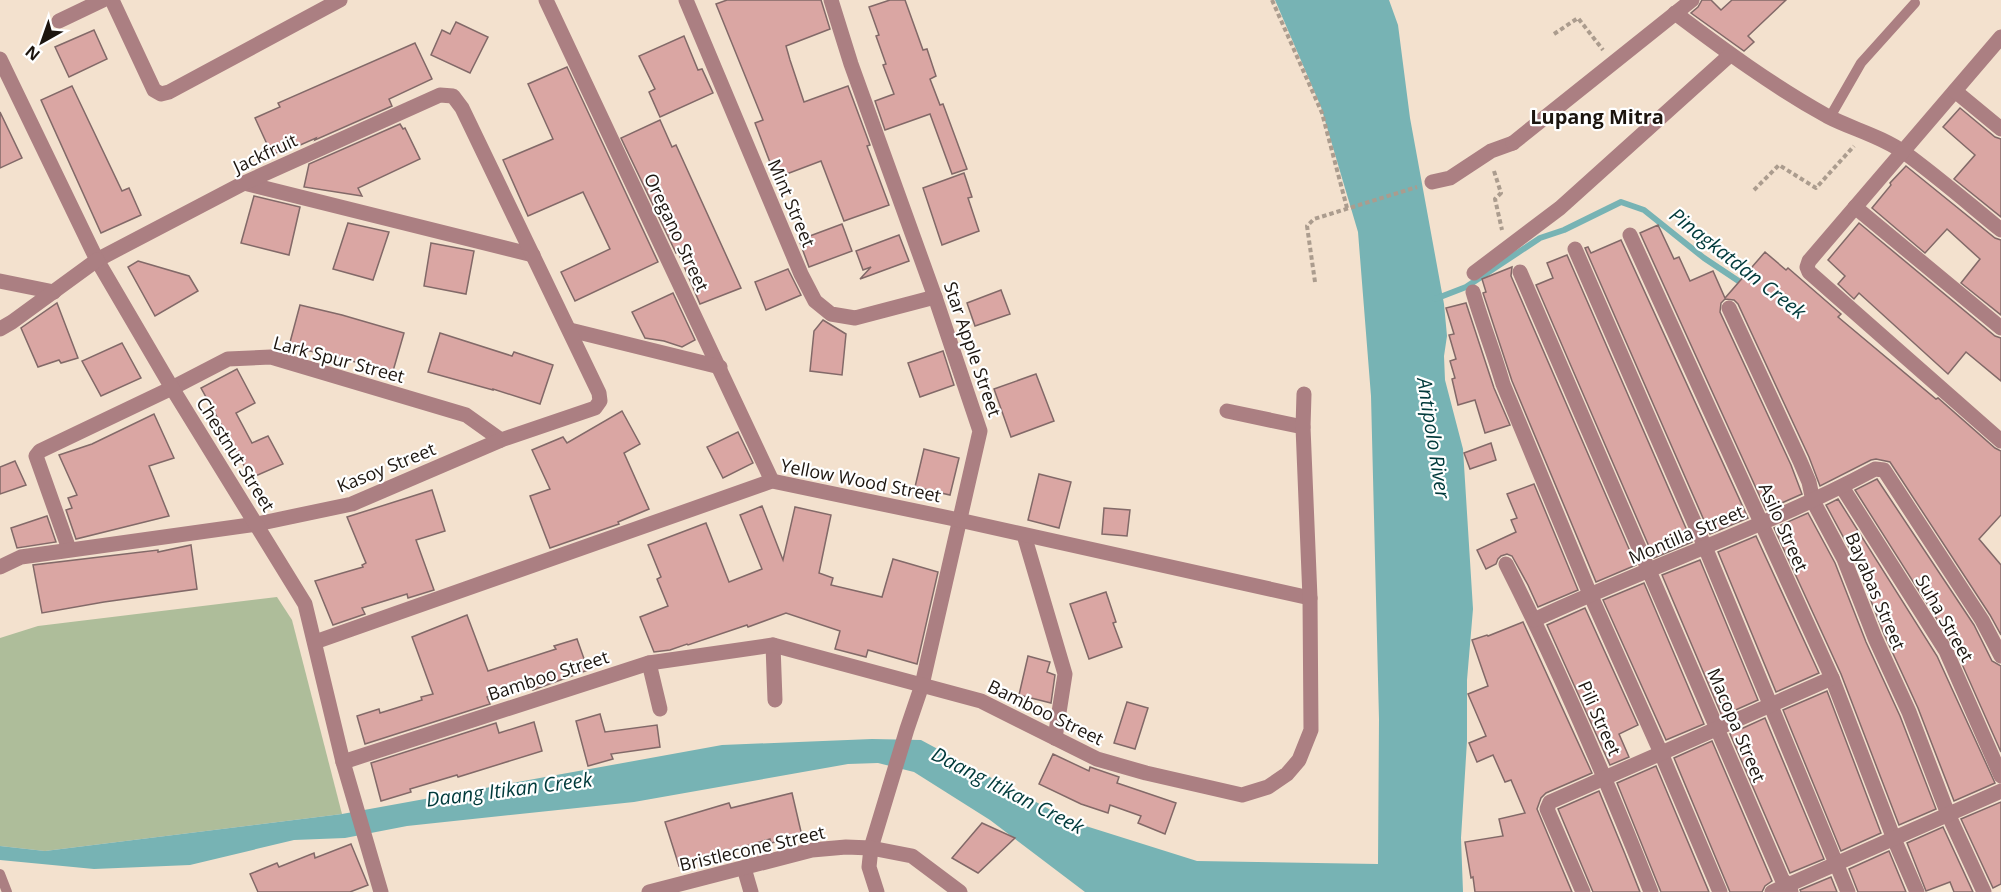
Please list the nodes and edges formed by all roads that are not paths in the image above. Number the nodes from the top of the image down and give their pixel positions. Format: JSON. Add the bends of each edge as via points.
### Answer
{"nodes":[{"id":1,"x":103,"y":0,"type":"edge"},
{"id":2,"x":112,"y":0,"type":"edge"},
{"id":3,"x":340,"y":0,"type":"edge"},
{"id":4,"x":546,"y":0,"type":"edge"},
{"id":5,"x":686,"y":0,"type":"edge"},
{"id":6,"x":831,"y":0,"type":"edge"},
{"id":7,"x":1692,"y":0,"type":"edge"},
{"id":8,"x":1916,"y":3,"type":"dead end"},
{"id":9,"x":1676,"y":13,"type":"junction"},
{"id":10,"x":59,"y":21,"type":"dead end"},
{"id":11,"x":2001,"y":37,"type":"edge"},
{"id":12,"x":1730,"y":55,"type":"junction"},
{"id":13,"x":0,"y":58,"type":"edge"},
{"id":14,"x":1955,"y":91,"type":"junction"},
{"id":15,"x":1830,"y":117,"type":"junction"},
{"id":16,"x":2001,"y":129,"type":"edge"},
{"id":17,"x":1903,"y":152,"type":"junction"},
{"id":18,"x":1432,"y":182,"type":"road end"},
{"id":19,"x":244,"y":183,"type":"junction"},
{"id":20,"x":1855,"y":207,"type":"junction"},
{"id":21,"x":2001,"y":230,"type":"edge"},
{"id":22,"x":1630,"y":235,"type":"dead end"},
{"id":23,"x":1575,"y":249,"type":"dead end"},
{"id":24,"x":533,"y":255,"type":"junction"},
{"id":25,"x":97,"y":260,"type":"junction"},
{"id":26,"x":1520,"y":272,"type":"dead end"},
{"id":27,"x":1474,"y":273,"type":"dead end"},
{"id":28,"x":0,"y":281,"type":"edge"},
{"id":29,"x":54,"y":292,"type":"junction"},
{"id":30,"x":1473,"y":292,"type":"dead end"},
{"id":31,"x":935,"y":297,"type":"junction"},
{"id":32,"x":1729,"y":308,"type":"dead end"},
{"id":33,"x":2001,"y":328,"type":"edge"},
{"id":34,"x":0,"y":329,"type":"edge"},
{"id":35,"x":570,"y":330,"type":"junction"},
{"id":36,"x":720,"y":367,"type":"junction"},
{"id":37,"x":172,"y":388,"type":"junction"},
{"id":38,"x":1304,"y":394,"type":"dead end"},
{"id":39,"x":1227,"y":411,"type":"dead end"},
{"id":40,"x":1302,"y":427,"type":"junction"},
{"id":41,"x":501,"y":440,"type":"junction"},
{"id":42,"x":2001,"y":441,"type":"edge"},
{"id":43,"x":772,"y":481,"type":"junction"},
{"id":44,"x":1842,"y":487,"type":"junction"},
{"id":45,"x":1813,"y":501,"type":"junction"},
{"id":46,"x":959,"y":520,"type":"junction"},
{"id":47,"x":257,"y":524,"type":"junction"},
{"id":48,"x":1761,"y":524,"type":"junction"},
{"id":49,"x":1024,"y":535,"type":"junction"},
{"id":50,"x":1705,"y":547,"type":"junction"},
{"id":51,"x":69,"y":549,"type":"junction"},
{"id":52,"x":1506,"y":564,"type":"dead end"},
{"id":53,"x":0,"y":567,"type":"edge"},
{"id":54,"x":1649,"y":571,"type":"junction"},
{"id":55,"x":1590,"y":594,"type":"junction"},
{"id":56,"x":1310,"y":598,"type":"junction"},
{"id":57,"x":1534,"y":620,"type":"junction"},
{"id":58,"x":315,"y":642,"type":"junction"},
{"id":59,"x":773,"y":645,"type":"junction"},
{"id":60,"x":2001,"y":656,"type":"edge"},
{"id":61,"x":649,"y":663,"type":"junction"},
{"id":62,"x":1832,"y":678,"type":"junction"},
{"id":63,"x":922,"y":685,"type":"junction"},
{"id":64,"x":775,"y":700,"type":"dead end"},
{"id":65,"x":1770,"y":705,"type":"junction"},
{"id":66,"x":660,"y":709,"type":"dead end"},
{"id":67,"x":1717,"y":728,"type":"junction"},
{"id":68,"x":1055,"y":738,"type":"junction"},
{"id":69,"x":1662,"y":753,"type":"junction"},
{"id":70,"x":343,"y":762,"type":"junction"},
{"id":71,"x":2001,"y":776,"type":"edge"},
{"id":72,"x":1605,"y":777,"type":"junction"},
{"id":73,"x":2001,"y":790,"type":"edge"},
{"id":74,"x":1948,"y":814,"type":"junction"},
{"id":75,"x":1894,"y":839,"type":"junction"},
{"id":76,"x":871,"y":848,"type":"junction"},
{"id":77,"x":1836,"y":863,"type":"junction"},
{"id":78,"x":744,"y":868,"type":"junction"},
{"id":79,"x":0,"y":874,"type":"edge"},
{"id":80,"x":1790,"y":889,"type":"edge"},
{"id":81,"x":7,"y":892,"type":"edge"},
{"id":82,"x":381,"y":892,"type":"edge"},
{"id":83,"x":649,"y":892,"type":"edge"},
{"id":84,"x":752,"y":892,"type":"edge"},
{"id":85,"x":877,"y":892,"type":"edge"},
{"id":86,"x":960,"y":892,"type":"edge"},
{"id":87,"x":1583,"y":892,"type":"edge"},
{"id":88,"x":1651,"y":892,"type":"edge"},
{"id":89,"x":1720,"y":892,"type":"edge"},
{"id":90,"x":1772,"y":892,"type":"edge"},
{"id":91,"x":1848,"y":892,"type":"edge"},
{"id":92,"x":1917,"y":892,"type":"edge"},
{"id":93,"x":1984,"y":892,"type":"edge"}],
"edges":[{"from":1,"to":10,"type":"street"},
{"from":2,"to":3,"type":"street","via":[[154,90],[161,94]]},
{"from":4,"to":36,"type":"street","name":"Oregano Street"},
{"from":5,"to":31,"type":"street","name":"Mint Street","via":[[815,301],[831,314],[855,318]]},
{"from":6,"to":31,"type":"street","name":"Star Apple Street"},
{"from":7,"to":9,"type":"street"},
{"from":8,"to":15,"type":"lane","via":[[1861,63]]},
{"from":9,"to":12,"type":"street"},
{"from":9,"to":18,"type":"street","via":[[1513,143],[1488,153],[1450,177]]},
{"from":11,"to":14,"type":"street"},
{"from":12,"to":15,"type":"street"},
{"from":12,"to":27,"type":"street","via":[[1560,208]]},
{"from":13,"to":25,"type":"street","name":"Chestnut Street"},
{"from":14,"to":16,"type":"street"},
{"from":14,"to":17,"type":"street"},
{"from":15,"to":17,"type":"street"},
{"from":17,"to":20,"type":"street"},
{"from":17,"to":21,"type":"street"},
{"from":19,"to":24,"type":"street"},
{"from":19,"to":24,"type":"street","name":"Jackfruit","via":[[440,95],[453,96]]},
{"from":19,"to":25,"type":"street","name":"Jackfruit"},
{"from":20,"to":33,"type":"street"},
{"from":20,"to":42,"type":"street","via":[[1809,261],[1809,272]]},
{"from":22,"to":48,"type":"street","name":"Asilo Street"},
{"from":23,"to":50,"type":"street"},
{"from":24,"to":35,"type":"street"},
{"from":25,"to":29,"type":"street","name":"Jackfruit"},
{"from":25,"to":37,"type":"street","name":"Chestnut Street"},
{"from":26,"to":54,"type":"street","name":"Macopa Street"},
{"from":28,"to":29,"type":"street"},
{"from":29,"to":34,"type":"street","name":"Jackfruit"},
{"from":30,"to":55,"type":"street","via":[[1503,384]]},
{"from":31,"to":46,"type":"street","name":"Star Apple Street","via":[[980,431]]},
{"from":32,"to":45,"type":"street","name":"Bayabas Street","via":[[1800,461]]},
{"from":35,"to":36,"type":"street"},
{"from":35,"to":41,"type":"street","name":"Kasoy Street","via":[[600,401],[595,408]]},
{"from":36,"to":43,"type":"street","name":"Oregano Street"},
{"from":37,"to":41,"type":"street","name":"Lark Spur Street","via":[[228,359],[271,357],[466,415]]},
{"from":37,"to":47,"type":"street","name":"Chestnut Street"},
{"from":37,"to":51,"type":"street","name":"Lark Spur Street","via":[[40,450],[36,456]]},
{"from":38,"to":40,"type":"street","name":"Bamboo Street"},
{"from":39,"to":40,"type":"street"},
{"from":40,"to":56,"type":"street","name":"Bamboo Street"},
{"from":41,"to":47,"type":"street","name":"Kasoy Street","via":[[352,504]]},
{"from":43,"to":46,"type":"street","name":"Yellow Wood Street"},
{"from":43,"to":58,"type":"street","name":"Yellow Wood Street"},
{"from":44,"to":45,"type":"street","name":"Montilla Street"},
{"from":44,"to":60,"type":"street","name":"Montilla Street","via":[[1875,470],[1884,470],[1982,620]]},
{"from":44,"to":71,"type":"street","name":"Suha Street","via":[[1946,651]]},
{"from":45,"to":48,"type":"street","name":"Montilla Street"},
{"from":45,"to":74,"type":"street","name":"Bayabas Street","via":[[1844,559]]},
{"from":46,"to":49,"type":"street","name":"Yellow Wood Street"},
{"from":46,"to":63,"type":"street","name":"Star Apple Street"},
{"from":47,"to":51,"type":"street","name":"Kasoy Street"},
{"from":47,"to":58,"type":"street","name":"Chestnut Street","via":[[305,603]]},
{"from":48,"to":50,"type":"street","name":"Montilla Street"},
{"from":48,"to":62,"type":"street","name":"Asilo Street"},
{"from":49,"to":56,"type":"street","name":"Yellow Wood Street"},
{"from":49,"to":68,"type":"street","via":[[1065,674]]},
{"from":50,"to":54,"type":"street","name":"Montilla Street"},
{"from":50,"to":65,"type":"street"},
{"from":51,"to":53,"type":"street","name":"Kasoy Street","via":[[21,557]]},
{"from":52,"to":57,"type":"street","name":"Pili Street"},
{"from":54,"to":55,"type":"street","name":"Montilla Street"},
{"from":54,"to":67,"type":"street","name":"Macopa Street"},
{"from":55,"to":57,"type":"street","name":"Montilla Street"},
{"from":55,"to":69,"type":"street"},
{"from":56,"to":68,"type":"street","name":"Bamboo Street","via":[[1311,730],[1299,760],[1268,787],[1242,795],[1178,781],[1097,759]]},
{"from":57,"to":72,"type":"street","name":"Pili Street"},
{"from":58,"to":70,"type":"street","name":"Chestnut Street"},
{"from":59,"to":61,"type":"street","name":"Bamboo Street"},
{"from":59,"to":63,"type":"street","name":"Bamboo Street"},
{"from":59,"to":64,"type":"street"},
{"from":61,"to":66,"type":"street"},
{"from":61,"to":70,"type":"street","name":"Bamboo Street"},
{"from":62,"to":65,"type":"street"},
{"from":62,"to":75,"type":"street","name":"Asilo Street"},
{"from":63,"to":68,"type":"street","name":"Bamboo Street","via":[[981,701]]},
{"from":63,"to":76,"type":"street","name":"Star Apple Street"},
{"from":65,"to":67,"type":"street"},
{"from":65,"to":77,"type":"street"},
{"from":67,"to":69,"type":"street"},
{"from":67,"to":80,"type":"street","name":"Macopa Street","via":[[1782,879]]},
{"from":69,"to":72,"type":"street"},
{"from":69,"to":89,"type":"street"},
{"from":70,"to":82,"type":"street","name":"Chestnut Street"},
{"from":72,"to":87,"type":"street","via":[[1550,802],[1547,808]]},
{"from":72,"to":88,"type":"street","name":"Pili Street"},
{"from":73,"to":74,"type":"street"},
{"from":74,"to":75,"type":"street"},
{"from":74,"to":93,"type":"street","name":"Bayabas Street"},
{"from":75,"to":77,"type":"street"},
{"from":75,"to":92,"type":"street","name":"Asilo Street"},
{"from":76,"to":78,"type":"street","name":"Bristlecone Street","via":[[812,850]]},
{"from":76,"to":85,"type":"street","name":"Star Apple Street","via":[[869,867]]},
{"from":76,"to":86,"type":"street","name":"Bristlecone Street","via":[[912,856]]},
{"from":77,"to":80,"type":"street"},
{"from":77,"to":91,"type":"street"},
{"from":78,"to":83,"type":"street","name":"Bristlecone Street"},
{"from":78,"to":84,"type":"street"},
{"from":79,"to":81,"type":"lane"},
{"from":80,"to":90,"type":"street"}]}
